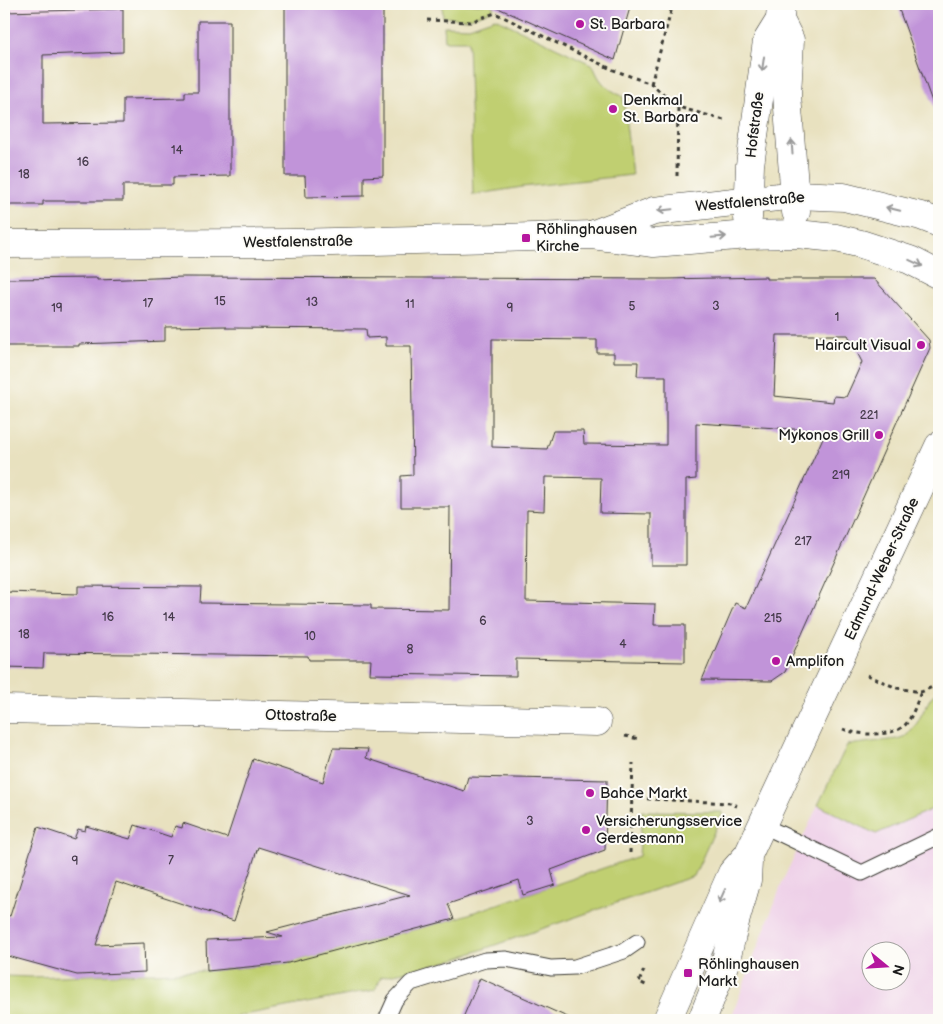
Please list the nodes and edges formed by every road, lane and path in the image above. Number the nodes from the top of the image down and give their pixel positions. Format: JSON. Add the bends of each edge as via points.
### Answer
{"nodes":[{"id":1,"x":673,"y":4,"type":"edge"},
{"id":2,"x":781,"y":12,"type":"edge"},
{"id":3,"x":427,"y":20,"type":"dead end"},
{"id":4,"x":651,"y":84,"type":"junction"},
{"id":5,"x":678,"y":106,"type":"junction"},
{"id":6,"x":725,"y":120,"type":"dead end"},
{"id":7,"x":676,"y":183,"type":"dead end"},
{"id":8,"x":796,"y":195,"type":"junction"},
{"id":9,"x":748,"y":201,"type":"junction"},
{"id":10,"x":939,"y":223,"type":"edge"},
{"id":11,"x":748,"y":234,"type":"junction"},
{"id":12,"x":797,"y":234,"type":"junction"},
{"id":13,"x":592,"y":235,"type":"junction"},
{"id":14,"x":4,"y":244,"type":"edge"},
{"id":15,"x":939,"y":274,"type":"edge"},
{"id":16,"x":939,"y":446,"type":"edge"},
{"id":17,"x":838,"y":663,"type":"junction"},
{"id":18,"x":939,"y":684,"type":"edge"},
{"id":19,"x":921,"y":692,"type":"junction"},
{"id":20,"x":4,"y":709,"type":"edge"},
{"id":21,"x":813,"y":716,"type":"junction"},
{"id":22,"x":598,"y":722,"type":"dead end"},
{"id":23,"x":633,"y":763,"type":"dead end"},
{"id":24,"x":631,"y":798,"type":"junction"},
{"id":25,"x":764,"y":821,"type":"junction"},
{"id":26,"x":939,"y":836,"type":"edge"},
{"id":27,"x":630,"y":854,"type":"dead end"},
{"id":28,"x":748,"y":855,"type":"junction"},
{"id":29,"x":637,"y":942,"type":"dead end"},
{"id":30,"x":386,"y":1020,"type":"edge"},
{"id":31,"x":667,"y":1020,"type":"edge"},
{"id":32,"x":702,"y":1020,"type":"edge"}],
"edges":[{"from":1,"to":4,"type":"path"},
{"from":8,"to":2,"type":"street","name":"Hofstraße","one_way":true,"via":[[787,95],[790,40]]},
{"from":2,"to":9,"type":"street","name":"Hofstraße","one_way":true,"via":[[766,41]]},
{"from":3,"to":4,"type":"path","via":[[470,22],[494,13],[611,69]]},
{"from":4,"to":5,"type":"path"},
{"from":5,"to":6,"type":"path"},
{"from":5,"to":7,"type":"path"},
{"from":8,"to":9,"type":"street","name":"Westfalenstraße"},
{"from":10,"to":8,"type":"street","name":"Westfalenstraße","one_way":true,"via":[[844,197]]},
{"from":8,"to":12,"type":"street","name":"Hofstraße"},
{"from":9,"to":11,"type":"street","name":"Hofstraße"},
{"from":9,"to":13,"type":"street","name":"Westfalenstraße","one_way":true,"via":[[654,211]]},
{"from":11,"to":12,"type":"street","name":"Westfalenstraße"},
{"from":13,"to":11,"type":"street","name":"Westfalenstraße","one_way":true,"via":[[654,243]]},
{"from":12,"to":15,"type":"street","name":"Westfalenstraße","one_way":true,"via":[[861,244],[910,260]]},
{"from":13,"to":14,"type":"street","name":"Westfalenstraße","via":[[291,243]]},
{"from":16,"to":17,"type":"street","name":"Edmund-Weber-Straße"},
{"from":17,"to":19,"type":"path","via":[[897,688]]},
{"from":17,"to":21,"type":"street","name":"Edmund-Weber-Straße"},
{"from":18,"to":19,"type":"path"},
{"from":19,"to":21,"type":"path","via":[[908,723],[898,730],[881,734],[850,732]]},
{"from":20,"to":22,"type":"street","name":"Ottostraße"},
{"from":21,"to":25,"type":"street","name":"Edmund-Weber-Straße"},
{"from":23,"to":24,"type":"path"},
{"from":24,"to":25,"type":"path","via":[[730,803]]},
{"from":24,"to":27,"type":"path"},
{"from":25,"to":26,"type":"lane","via":[[862,873]]},
{"from":25,"to":28,"type":"street","name":"Edmund-Weber-Straße"},
{"from":28,"to":31,"type":"street","name":"Edmund-Weber-Straße","one_way":true,"via":[[732,873]]},
{"from":28,"to":32,"type":"street","name":"Edmund-Weber-Straße","via":[[747,880],[726,960]]},
{"from":29,"to":30,"type":"lane","via":[[624,951],[575,967],[551,968],[506,959],[485,960],[411,983],[395,1000]]}]}
